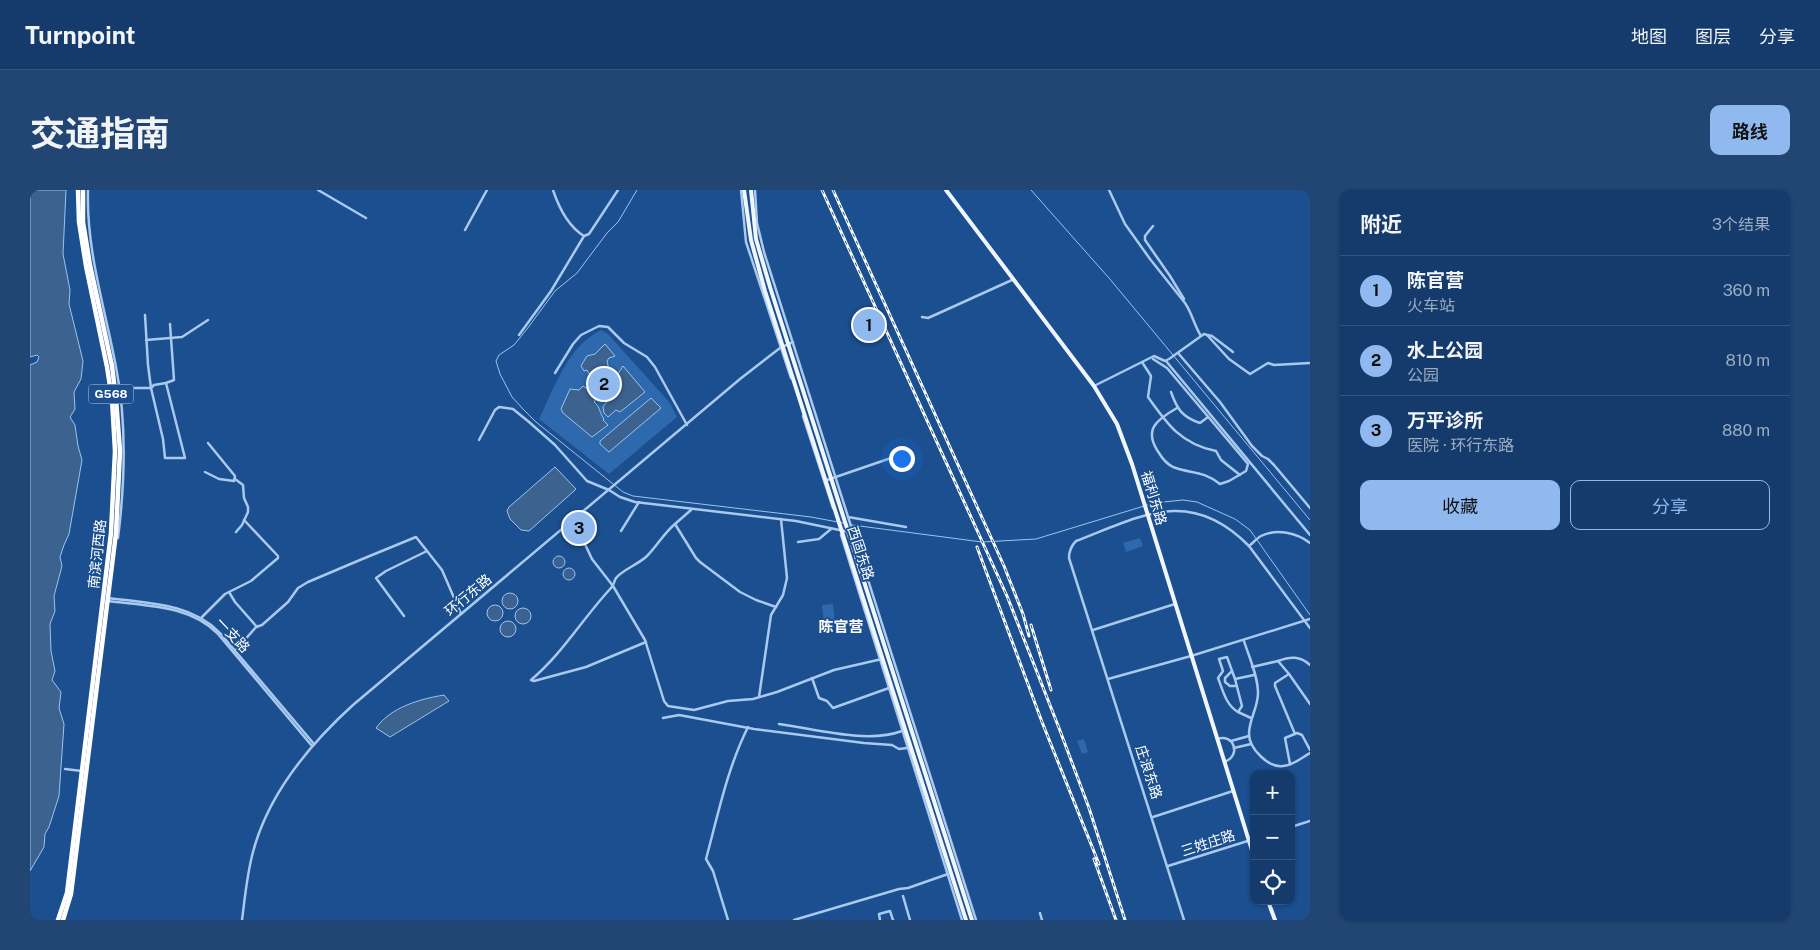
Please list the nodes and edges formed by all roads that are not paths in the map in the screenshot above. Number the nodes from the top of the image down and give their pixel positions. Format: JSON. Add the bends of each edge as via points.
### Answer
{"nodes":[{"id":1,"x":78,"y":190,"type":"edge"},
{"id":2,"x":83,"y":190,"type":"edge"},
{"id":3,"x":88,"y":190,"type":"edge"},
{"id":4,"x":318,"y":190,"type":"edge"},
{"id":5,"x":487,"y":190,"type":"edge"},
{"id":6,"x":553,"y":190,"type":"edge"},
{"id":7,"x":618,"y":190,"type":"edge"},
{"id":8,"x":742,"y":190,"type":"edge"},
{"id":9,"x":751,"y":190,"type":"edge"},
{"id":10,"x":755,"y":190,"type":"edge"},
{"id":11,"x":946,"y":190,"type":"edge"},
{"id":12,"x":1109,"y":190,"type":"edge"},
{"id":13,"x":366,"y":218,"type":"dead end"},
{"id":14,"x":1153,"y":226,"type":"dead end"},
{"id":15,"x":465,"y":230,"type":"dead end"},
{"id":16,"x":584,"y":236,"type":"junction"},
{"id":17,"x":1012,"y":280,"type":"junction"},
{"id":18,"x":102,"y":303,"type":"junction"},
{"id":19,"x":1185,"y":303,"type":"junction"},
{"id":20,"x":100,"y":314,"type":"junction"},
{"id":21,"x":145,"y":315,"type":"dead end"},
{"id":22,"x":922,"y":317,"type":"dead end"},
{"id":23,"x":208,"y":320,"type":"dead end"},
{"id":24,"x":170,"y":324,"type":"dead end"},
{"id":25,"x":519,"y":334,"type":"dead end"},
{"id":26,"x":1207,"y":335,"type":"junction"},
{"id":27,"x":1202,"y":336,"type":"junction"},
{"id":28,"x":171,"y":339,"type":"junction"},
{"id":29,"x":146,"y":340,"type":"junction"},
{"id":30,"x":786,"y":345,"type":"junction"},
{"id":31,"x":1233,"y":352,"type":"dead end"},
{"id":32,"x":1177,"y":354,"type":"junction"},
{"id":33,"x":1153,"y":359,"type":"dead end"},
{"id":34,"x":1166,"y":361,"type":"junction"},
{"id":35,"x":1142,"y":362,"type":"junction"},
{"id":36,"x":1310,"y":363,"type":"edge"},
{"id":37,"x":555,"y":373,"type":"dead end"},
{"id":38,"x":166,"y":384,"type":"junction"},
{"id":39,"x":1094,"y":386,"type":"junction"},
{"id":40,"x":151,"y":388,"type":"junction"},
{"id":41,"x":1171,"y":392,"type":"dead end"},
{"id":42,"x":116,"y":398,"type":"junction"},
{"id":43,"x":1177,"y":408,"type":"junction"},
{"id":44,"x":1162,"y":417,"type":"junction"},
{"id":45,"x":1208,"y":417,"type":"junction"},
{"id":46,"x":687,"y":425,"type":"junction"},
{"id":47,"x":815,"y":436,"type":"junction"},
{"id":48,"x":479,"y":440,"type":"dead end"},
{"id":49,"x":208,"y":443,"type":"dead end"},
{"id":50,"x":894,"y":457,"type":"dead end"},
{"id":51,"x":205,"y":472,"type":"dead end"},
{"id":52,"x":1240,"y":475,"type":"junction"},
{"id":53,"x":834,"y":478,"type":"junction"},
{"id":54,"x":235,"y":479,"type":"junction"},
{"id":55,"x":826,"y":480,"type":"junction"},
{"id":56,"x":610,"y":490,"type":"junction"},
{"id":57,"x":639,"y":502,"type":"junction"},
{"id":58,"x":1310,"y":508,"type":"edge"},
{"id":59,"x":691,"y":510,"type":"dead end"},
{"id":60,"x":1147,"y":512,"type":"junction"},
{"id":61,"x":837,"y":516,"type":"junction"},
{"id":62,"x":846,"y":517,"type":"junction"},
{"id":63,"x":244,"y":520,"type":"junction"},
{"id":64,"x":781,"y":520,"type":"junction"},
{"id":65,"x":574,"y":521,"type":"junction"},
{"id":66,"x":675,"y":524,"type":"junction"},
{"id":67,"x":906,"y":527,"type":"dead end"},
{"id":68,"x":832,"y":529,"type":"junction"},
{"id":69,"x":845,"y":530,"type":"junction"},
{"id":70,"x":621,"y":531,"type":"dead end"},
{"id":71,"x":236,"y":532,"type":"dead end"},
{"id":72,"x":1310,"y":535,"type":"edge"},
{"id":73,"x":118,"y":538,"type":"dead end"},
{"id":74,"x":798,"y":542,"type":"dead end"},
{"id":75,"x":1310,"y":543,"type":"edge"},
{"id":76,"x":1249,"y":546,"type":"junction"},
{"id":77,"x":428,"y":551,"type":"junction"},
{"id":78,"x":613,"y":586,"type":"junction"},
{"id":79,"x":229,"y":592,"type":"junction"},
{"id":80,"x":105,"y":599,"type":"junction"},
{"id":81,"x":1175,"y":603,"type":"junction"},
{"id":82,"x":776,"y":607,"type":"junction"},
{"id":83,"x":461,"y":614,"type":"junction"},
{"id":84,"x":404,"y":616,"type":"dead end"},
{"id":85,"x":202,"y":617,"type":"junction"},
{"id":86,"x":1308,"y":620,"type":"edge"},
{"id":87,"x":257,"y":627,"type":"junction"},
{"id":88,"x":1310,"y":628,"type":"edge"},
{"id":89,"x":1093,"y":630,"type":"junction"},
{"id":90,"x":1244,"y":640,"type":"junction"},
{"id":91,"x":646,"y":642,"type":"junction"},
{"id":92,"x":235,"y":651,"type":"junction"},
{"id":93,"x":1192,"y":656,"type":"junction"},
{"id":94,"x":882,"y":659,"type":"junction"},
{"id":95,"x":1278,"y":661,"type":"junction"},
{"id":96,"x":1310,"y":665,"type":"edge"},
{"id":97,"x":1252,"y":667,"type":"junction"},
{"id":98,"x":1232,"y":671,"type":"junction"},
{"id":99,"x":1288,"y":674,"type":"junction"},
{"id":100,"x":1254,"y":675,"type":"junction"},
{"id":101,"x":812,"y":678,"type":"junction"},
{"id":102,"x":1108,"y":679,"type":"junction"},
{"id":103,"x":1235,"y":679,"type":"junction"},
{"id":104,"x":1225,"y":682,"type":"junction"},
{"id":105,"x":1220,"y":683,"type":"junction"},
{"id":106,"x":1235,"y":686,"type":"junction"},
{"id":107,"x":889,"y":688,"type":"junction"},
{"id":108,"x":759,"y":697,"type":"junction"},
{"id":109,"x":1310,"y":704,"type":"edge"},
{"id":110,"x":1238,"y":712,"type":"junction"},
{"id":111,"x":662,"y":718,"type":"dead end"},
{"id":112,"x":1251,"y":718,"type":"junction"},
{"id":113,"x":779,"y":724,"type":"dead end"},
{"id":114,"x":748,"y":728,"type":"junction"},
{"id":115,"x":904,"y":731,"type":"junction"},
{"id":116,"x":1295,"y":734,"type":"junction"},
{"id":117,"x":1249,"y":736,"type":"junction"},
{"id":118,"x":1217,"y":739,"type":"junction"},
{"id":119,"x":1231,"y":742,"type":"junction"},
{"id":120,"x":1251,"y":744,"type":"junction"},
{"id":121,"x":313,"y":745,"type":"junction"},
{"id":122,"x":910,"y":747,"type":"junction"},
{"id":123,"x":1234,"y":748,"type":"junction"},
{"id":124,"x":1310,"y":751,"type":"edge"},
{"id":125,"x":1224,"y":762,"type":"junction"},
{"id":126,"x":1290,"y":764,"type":"junction"},
{"id":127,"x":65,"y":769,"type":"dead end"},
{"id":128,"x":82,"y":771,"type":"junction"},
{"id":129,"x":1233,"y":791,"type":"junction"},
{"id":130,"x":1153,"y":817,"type":"junction"},
{"id":131,"x":1310,"y":821,"type":"edge"},
{"id":132,"x":1295,"y":826,"type":"edge"},
{"id":133,"x":1248,"y":841,"type":"junction"},
{"id":134,"x":1250,"y":846,"type":"edge"},
{"id":135,"x":1168,"y":866,"type":"junction"},
{"id":136,"x":950,"y":874,"type":"junction"},
{"id":137,"x":903,"y":896,"type":"dead end"},
{"id":138,"x":1269,"y":905,"type":"edge"},
{"id":139,"x":1040,"y":913,"type":"dead end"},
{"id":140,"x":58,"y":920,"type":"edge"},
{"id":141,"x":63,"y":920,"type":"edge"},
{"id":142,"x":242,"y":920,"type":"edge"},
{"id":143,"x":728,"y":920,"type":"edge"},
{"id":144,"x":794,"y":920,"type":"edge"},
{"id":145,"x":880,"y":920,"type":"edge"},
{"id":146,"x":893,"y":920,"type":"edge"},
{"id":147,"x":910,"y":920,"type":"edge"},
{"id":148,"x":962,"y":920,"type":"edge"},
{"id":149,"x":966,"y":920,"type":"edge"},
{"id":150,"x":972,"y":920,"type":"edge"},
{"id":151,"x":976,"y":920,"type":"edge"},
{"id":152,"x":1042,"y":920,"type":"edge"},
{"id":153,"x":1184,"y":920,"type":"edge"},
{"id":154,"x":1275,"y":920,"type":"edge"}],
"edges":[{"from":1,"to":42,"type":"highway","name":"南滨河西路","number":"G568","via":[[86,266]]},
{"from":2,"to":20,"type":"highway","name":"南滨河西路","number":"G568","via":[[83,222]]},
{"from":3,"to":18,"type":"street","via":[[89,233]]},
{"from":4,"to":13,"type":"street"},
{"from":5,"to":15,"type":"street"},
{"from":6,"to":16,"type":"street","via":[[564,216]]},
{"from":7,"to":16,"type":"street","via":[[589,234]]},
{"from":8,"to":30,"type":"main road","name":"西固东路","via":[[750,240]]},
{"from":9,"to":30,"type":"main road","name":"西固东路","via":[[756,239]]},
{"from":10,"to":30,"type":"street","via":[[760,240]]},
{"from":11,"to":17,"type":"main road","name":"福利东路"},
{"from":12,"to":19,"type":"street","via":[[1125,224]]},
{"from":14,"to":19,"type":"street","via":[[1145,240]]},
{"from":16,"to":25,"type":"street","via":[[551,291]]},
{"from":17,"to":22,"type":"street","via":[[928,318]]},
{"from":17,"to":39,"type":"main road","name":"福利东路"},
{"from":18,"to":20,"type":"street"},
{"from":18,"to":42,"type":"street","via":[[117,369]]},
{"from":19,"to":27,"type":"street"},
{"from":20,"to":42,"type":"highway","name":"南滨河西路","number":"G568"},
{"from":21,"to":29,"type":"street"},
{"from":23,"to":28,"type":"street","via":[[182,337]]},
{"from":24,"to":28,"type":"street"},
{"from":26,"to":27,"type":"street"},
{"from":26,"to":31,"type":"street"},
{"from":26,"to":36,"type":"street","via":[[1250,374],[1268,363]]},
{"from":27,"to":32,"type":"street"},
{"from":28,"to":29,"type":"street"},
{"from":28,"to":38,"type":"street","via":[[174,380]]},
{"from":29,"to":40,"type":"street"},
{"from":30,"to":46,"type":"street","name":"环行东路"},
{"from":30,"to":47,"type":"main road","name":"西固东路"},
{"from":30,"to":53,"type":"street"},
{"from":30,"to":61,"type":"street"},
{"from":32,"to":34,"type":"street"},
{"from":32,"to":58,"type":"street","via":[[1220,402],[1252,446],[1274,465]]},
{"from":33,"to":45,"type":"street","via":[[1167,368]]},
{"from":34,"to":35,"type":"street","via":[[1154,356]]},
{"from":34,"to":72,"type":"street"},
{"from":35,"to":39,"type":"street"},
{"from":35,"to":44,"type":"street","via":[[1151,376],[1148,397]]},
{"from":37,"to":46,"type":"street","via":[[581,335],[599,326],[608,327],[624,343],[647,357]]},
{"from":38,"to":40,"type":"street"},
{"from":38,"to":40,"type":"street","via":[[185,458],[165,458]]},
{"from":39,"to":60,"type":"main road","name":"福利东路","via":[[1117,424]]},
{"from":40,"to":42,"type":"street","via":[[132,388]]},
{"from":41,"to":43,"type":"street"},
{"from":42,"to":73,"type":"street","via":[[123,430]]},
{"from":42,"to":80,"type":"highway","name":"南滨河西路","number":"G568","via":[[120,460],[116,533]]},
{"from":43,"to":44,"type":"street"},
{"from":43,"to":45,"type":"street","via":[[1184,417],[1200,423]]},
{"from":44,"to":52,"type":"street","via":[[1186,440],[1216,451],[1221,460]]},
{"from":44,"to":52,"type":"street","via":[[1150,438],[1172,466],[1208,475],[1220,484]]},
{"from":45,"to":52,"type":"street","via":[[1248,464],[1246,472]]},
{"from":46,"to":56,"type":"street","name":"环行东路"},
{"from":47,"to":53,"type":"main road","name":"西固东路"},
{"from":47,"to":55,"type":"main road","name":"西固东路"},
{"from":48,"to":56,"type":"street","via":[[495,410],[500,407],[513,409],[555,445],[587,481]]},
{"from":49,"to":54,"type":"street"},
{"from":50,"to":53,"type":"street"},
{"from":51,"to":54,"type":"street","via":[[219,479]]},
{"from":53,"to":55,"type":"street"},
{"from":53,"to":62,"type":"main road","name":"西固东路"},
{"from":54,"to":63,"type":"street","via":[[243,485],[248,507]]},
{"from":55,"to":61,"type":"main road","name":"西固东路"},
{"from":56,"to":57,"type":"street","via":[[620,497]]},
{"from":56,"to":65,"type":"street","name":"环行东路"},
{"from":57,"to":64,"type":"street"},
{"from":57,"to":70,"type":"street"},
{"from":59,"to":66,"type":"street"},
{"from":60,"to":76,"type":"street","via":[[1199,514],[1221,524]]},
{"from":60,"to":81,"type":"main road","name":"福利东路"},
{"from":60,"to":89,"type":"street","name":"庄浪东路","via":[[1072,545],[1070,558]]},
{"from":61,"to":62,"type":"street"},
{"from":61,"to":69,"type":"main road","name":"西固东路"},
{"from":62,"to":67,"type":"street"},
{"from":62,"to":69,"type":"main road","name":"西固东路"},
{"from":63,"to":71,"type":"street"},
{"from":63,"to":79,"type":"street","via":[[278,558],[251,581]]},
{"from":64,"to":68,"type":"street"},
{"from":64,"to":82,"type":"street","via":[[787,578]]},
{"from":65,"to":78,"type":"street","via":[[592,559]]},
{"from":65,"to":83,"type":"street","name":"环行东路"},
{"from":66,"to":78,"type":"street","via":[[641,562],[616,577]]},
{"from":66,"to":82,"type":"street","via":[[700,562],[740,592]]},
{"from":68,"to":69,"type":"street"},
{"from":68,"to":74,"type":"street","via":[[819,539]]},
{"from":69,"to":94,"type":"main road","name":"西固东路"},
{"from":69,"to":150,"type":"main road","name":"西固东路"},
{"from":69,"to":151,"type":"street"},
{"from":75,"to":76,"type":"street","via":[[1302,536],[1283,532],[1272,533]]},
{"from":76,"to":86,"type":"street"},
{"from":77,"to":83,"type":"street","via":[[442,570]]},
{"from":77,"to":84,"type":"street","via":[[376,578]]},
{"from":77,"to":87,"type":"street","via":[[416,537],[308,582]]},
{"from":78,"to":91,"type":"street"},
{"from":78,"to":91,"type":"street","via":[[546,668],[531,680],[586,666]]},
{"from":79,"to":85,"type":"street"},
{"from":79,"to":87,"type":"street"},
{"from":80,"to":85,"type":"street","name":"一支路","via":[[180,608]]},
{"from":80,"to":121,"type":"street","name":"一支路","via":[[180,611],[200,619],[218,634]]},
{"from":80,"to":128,"type":"highway","name":"南滨河西路","number":"G568"},
{"from":80,"to":141,"type":"highway","name":"南滨河西路","number":"G568","via":[[71,894]]},
{"from":81,"to":89,"type":"street"},
{"from":81,"to":93,"type":"main road","name":"福利东路"},
{"from":82,"to":108,"type":"street","via":[[771,615]]},
{"from":83,"to":121,"type":"street","name":"环行东路","via":[[353,705]]},
{"from":85,"to":92,"type":"street","name":"一支路"},
{"from":86,"to":88,"type":"street"},
{"from":86,"to":90,"type":"street"},
{"from":87,"to":92,"type":"street"},
{"from":89,"to":102,"type":"street","name":"庄浪东路"},
{"from":90,"to":93,"type":"street"},
{"from":90,"to":97,"type":"street"},
{"from":91,"to":108,"type":"street","via":[[668,706],[694,710]]},
{"from":92,"to":121,"type":"street","name":"一支路"},
{"from":93,"to":102,"type":"street"},
{"from":93,"to":118,"type":"main road","name":"福利东路"},
{"from":94,"to":101,"type":"street"},
{"from":94,"to":107,"type":"street"},
{"from":94,"to":115,"type":"main road","name":"西固东路"},
{"from":95,"to":96,"type":"street","via":[[1294,656]]},
{"from":95,"to":97,"type":"street"},
{"from":95,"to":99,"type":"street"},
{"from":97,"to":100,"type":"street"},
{"from":98,"to":103,"type":"street"},
{"from":98,"to":104,"type":"street"},
{"from":98,"to":105,"type":"street","via":[[1227,657],[1219,659],[1223,671],[1218,678]]},
{"from":99,"to":109,"type":"street"},
{"from":99,"to":116,"type":"street","via":[[1275,686]]},
{"from":100,"to":103,"type":"street"},
{"from":100,"to":112,"type":"street","via":[[1258,692],[1257,706]]},
{"from":101,"to":107,"type":"street","via":[[819,698],[828,701],[833,708]]},
{"from":101,"to":108,"type":"street"},
{"from":102,"to":130,"type":"street","name":"庄浪东路"},
{"from":103,"to":106,"type":"street"},
{"from":104,"to":105,"type":"street"},
{"from":104,"to":106,"type":"street"},
{"from":105,"to":110,"type":"street","via":[[1227,703]]},
{"from":106,"to":110,"type":"street","via":[[1242,706]]},
{"from":107,"to":115,"type":"street"},
{"from":110,"to":112,"type":"street"},
{"from":111,"to":114,"type":"street","via":[[679,715]]},
{"from":112,"to":117,"type":"street"},
{"from":113,"to":115,"type":"street","via":[[879,737]]},
{"from":114,"to":122,"type":"street","via":[[892,745],[899,749]]},
{"from":114,"to":143,"type":"street","via":[[732,765],[706,859],[713,871]]},
{"from":115,"to":122,"type":"main road","name":"西固东路"},
{"from":116,"to":124,"type":"street","via":[[1302,735]]},
{"from":116,"to":126,"type":"street","via":[[1285,738]]},
{"from":117,"to":119,"type":"street"},
{"from":117,"to":120,"type":"street"},
{"from":118,"to":119,"type":"street","via":[[1225,738]]},
{"from":118,"to":125,"type":"main road","name":"福利东路"},
{"from":119,"to":123,"type":"street"},
{"from":120,"to":123,"type":"street"},
{"from":120,"to":126,"type":"street","via":[[1274,765]]},
{"from":121,"to":142,"type":"street","name":"环行东路","via":[[281,791],[259,833]]},
{"from":122,"to":136,"type":"main road","name":"西固东路"},
{"from":123,"to":125,"type":"street","via":[[1231,758]]},
{"from":124,"to":126,"type":"street"},
{"from":125,"to":129,"type":"main road","name":"福利东路"},
{"from":127,"to":128,"type":"street"},
{"from":128,"to":140,"type":"highway","name":"南滨河西路","number":"G568","via":[[67,892]]},
{"from":129,"to":130,"type":"street"},
{"from":129,"to":133,"type":"main road","name":"福利东路"},
{"from":130,"to":135,"type":"street","name":"庄浪东路"},
{"from":131,"to":132,"type":"street"},
{"from":133,"to":134,"type":"main road","name":"福利东路"},
{"from":133,"to":135,"type":"street","name":"三姓庄路"},
{"from":135,"to":153,"type":"street","name":"庄浪东路"},
{"from":136,"to":144,"type":"street"},
{"from":136,"to":148,"type":"street"},
{"from":136,"to":149,"type":"main road","name":"西固东路"},
{"from":137,"to":147,"type":"street"},
{"from":138,"to":154,"type":"main road"},
{"from":139,"to":152,"type":"street"},
{"from":145,"to":146,"type":"street","via":[[878,914],[890,911]]}]}
